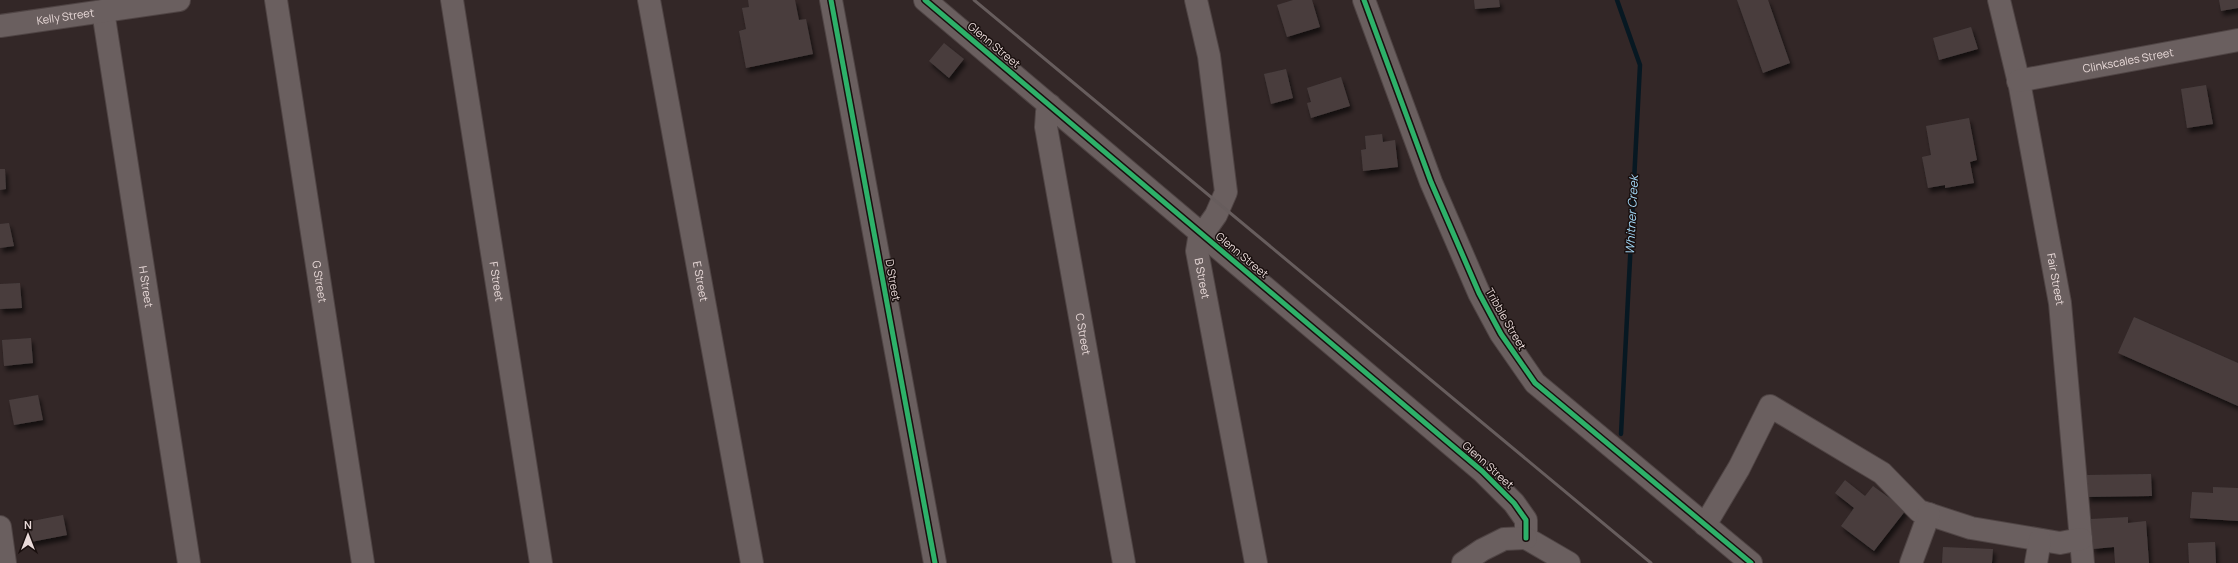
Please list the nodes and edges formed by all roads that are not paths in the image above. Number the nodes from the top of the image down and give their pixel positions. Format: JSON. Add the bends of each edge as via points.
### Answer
{"nodes":[{"id":1,"x":179,"y":0,"type":"edge"},
{"id":2,"x":276,"y":0,"type":"edge"},
{"id":3,"x":452,"y":0,"type":"edge"},
{"id":4,"x":649,"y":0,"type":"edge"},
{"id":5,"x":832,"y":0,"type":"edge"},
{"id":6,"x":924,"y":0,"type":"edge"},
{"id":7,"x":1196,"y":0,"type":"edge"},
{"id":8,"x":1364,"y":0,"type":"edge"},
{"id":9,"x":1999,"y":0,"type":"edge"},
{"id":10,"x":103,"y":11,"type":"junction"},
{"id":11,"x":0,"y":26,"type":"edge"},
{"id":12,"x":2238,"y":40,"type":"edge"},
{"id":13,"x":2018,"y":81,"type":"junction"},
{"id":14,"x":1050,"y":105,"type":"junction"},
{"id":15,"x":1202,"y":234,"type":"junction"},
{"id":16,"x":1929,"y":514,"type":"junction"},
{"id":17,"x":1705,"y":525,"type":"junction"},
{"id":18,"x":1,"y":536,"type":"edge"},
{"id":19,"x":1526,"y":538,"type":"junction"},
{"id":20,"x":2081,"y":539,"type":"junction"},
{"id":21,"x":2040,"y":540,"type":"junction"},
{"id":22,"x":5,"y":563,"type":"edge"},
{"id":23,"x":189,"y":563,"type":"edge"},
{"id":24,"x":363,"y":563,"type":"edge"},
{"id":25,"x":541,"y":563,"type":"edge"},
{"id":26,"x":752,"y":563,"type":"edge"},
{"id":27,"x":934,"y":563,"type":"edge"},
{"id":28,"x":1124,"y":563,"type":"edge"},
{"id":29,"x":1256,"y":563,"type":"edge"},
{"id":30,"x":1463,"y":563,"type":"edge"},
{"id":31,"x":1569,"y":563,"type":"edge"},
{"id":32,"x":1751,"y":563,"type":"edge"},
{"id":33,"x":1910,"y":563,"type":"edge"},
{"id":34,"x":2036,"y":563,"type":"edge"},
{"id":35,"x":2084,"y":563,"type":"edge"}],
"edges":[{"from":1,"to":10,"type":"street","name":"Kelly Street"},
{"from":2,"to":24,"type":"street","name":"G Street"},
{"from":3,"to":25,"type":"street","name":"F Street"},
{"from":4,"to":26,"type":"street","name":"E Street"},
{"from":5,"to":27,"type":"street","name":"D Street"},
{"from":6,"to":14,"type":"street","name":"Glenn Street"},
{"from":7,"to":15,"type":"street","name":"B Street","via":[[1208,56],[1226,192],[1216,215]]},
{"from":8,"to":17,"type":"street","name":"Tribble Street","via":[[1431,182],[1479,293],[1501,334],[1535,383]]},
{"from":9,"to":13,"type":"street","name":"Fair Street"},
{"from":10,"to":11,"type":"street","name":"Kelly Street"},
{"from":10,"to":23,"type":"street","name":"H Street"},
{"from":12,"to":13,"type":"street","name":"Clinkscales Street"},
{"from":13,"to":20,"type":"street","name":"Fair Street","via":[[2060,303]]},
{"from":14,"to":15,"type":"street","name":"Glenn Street"},
{"from":14,"to":28,"type":"street","name":"C Street","via":[[1046,127]]},
{"from":15,"to":19,"type":"street","name":"Glenn Street","via":[[1482,471],[1518,508],[1526,520]]},
{"from":15,"to":29,"type":"street","name":"B Street","via":[[1197,251]]},
{"from":16,"to":17,"type":"street","via":[[1919,511],[1882,473],[1770,406],[1739,468]]},
{"from":16,"to":21,"type":"street","via":[[1971,528]]},
{"from":16,"to":33,"type":"street"},
{"from":17,"to":32,"type":"street","name":"Tribble Street"},
{"from":18,"to":22,"type":"street"},
{"from":19,"to":30,"type":"street","via":[[1504,539]]},
{"from":19,"to":31,"type":"street"},
{"from":20,"to":21,"type":"street","via":[[2060,543]]},
{"from":20,"to":35,"type":"street","name":"Fair Street"},
{"from":21,"to":34,"type":"street"}]}
